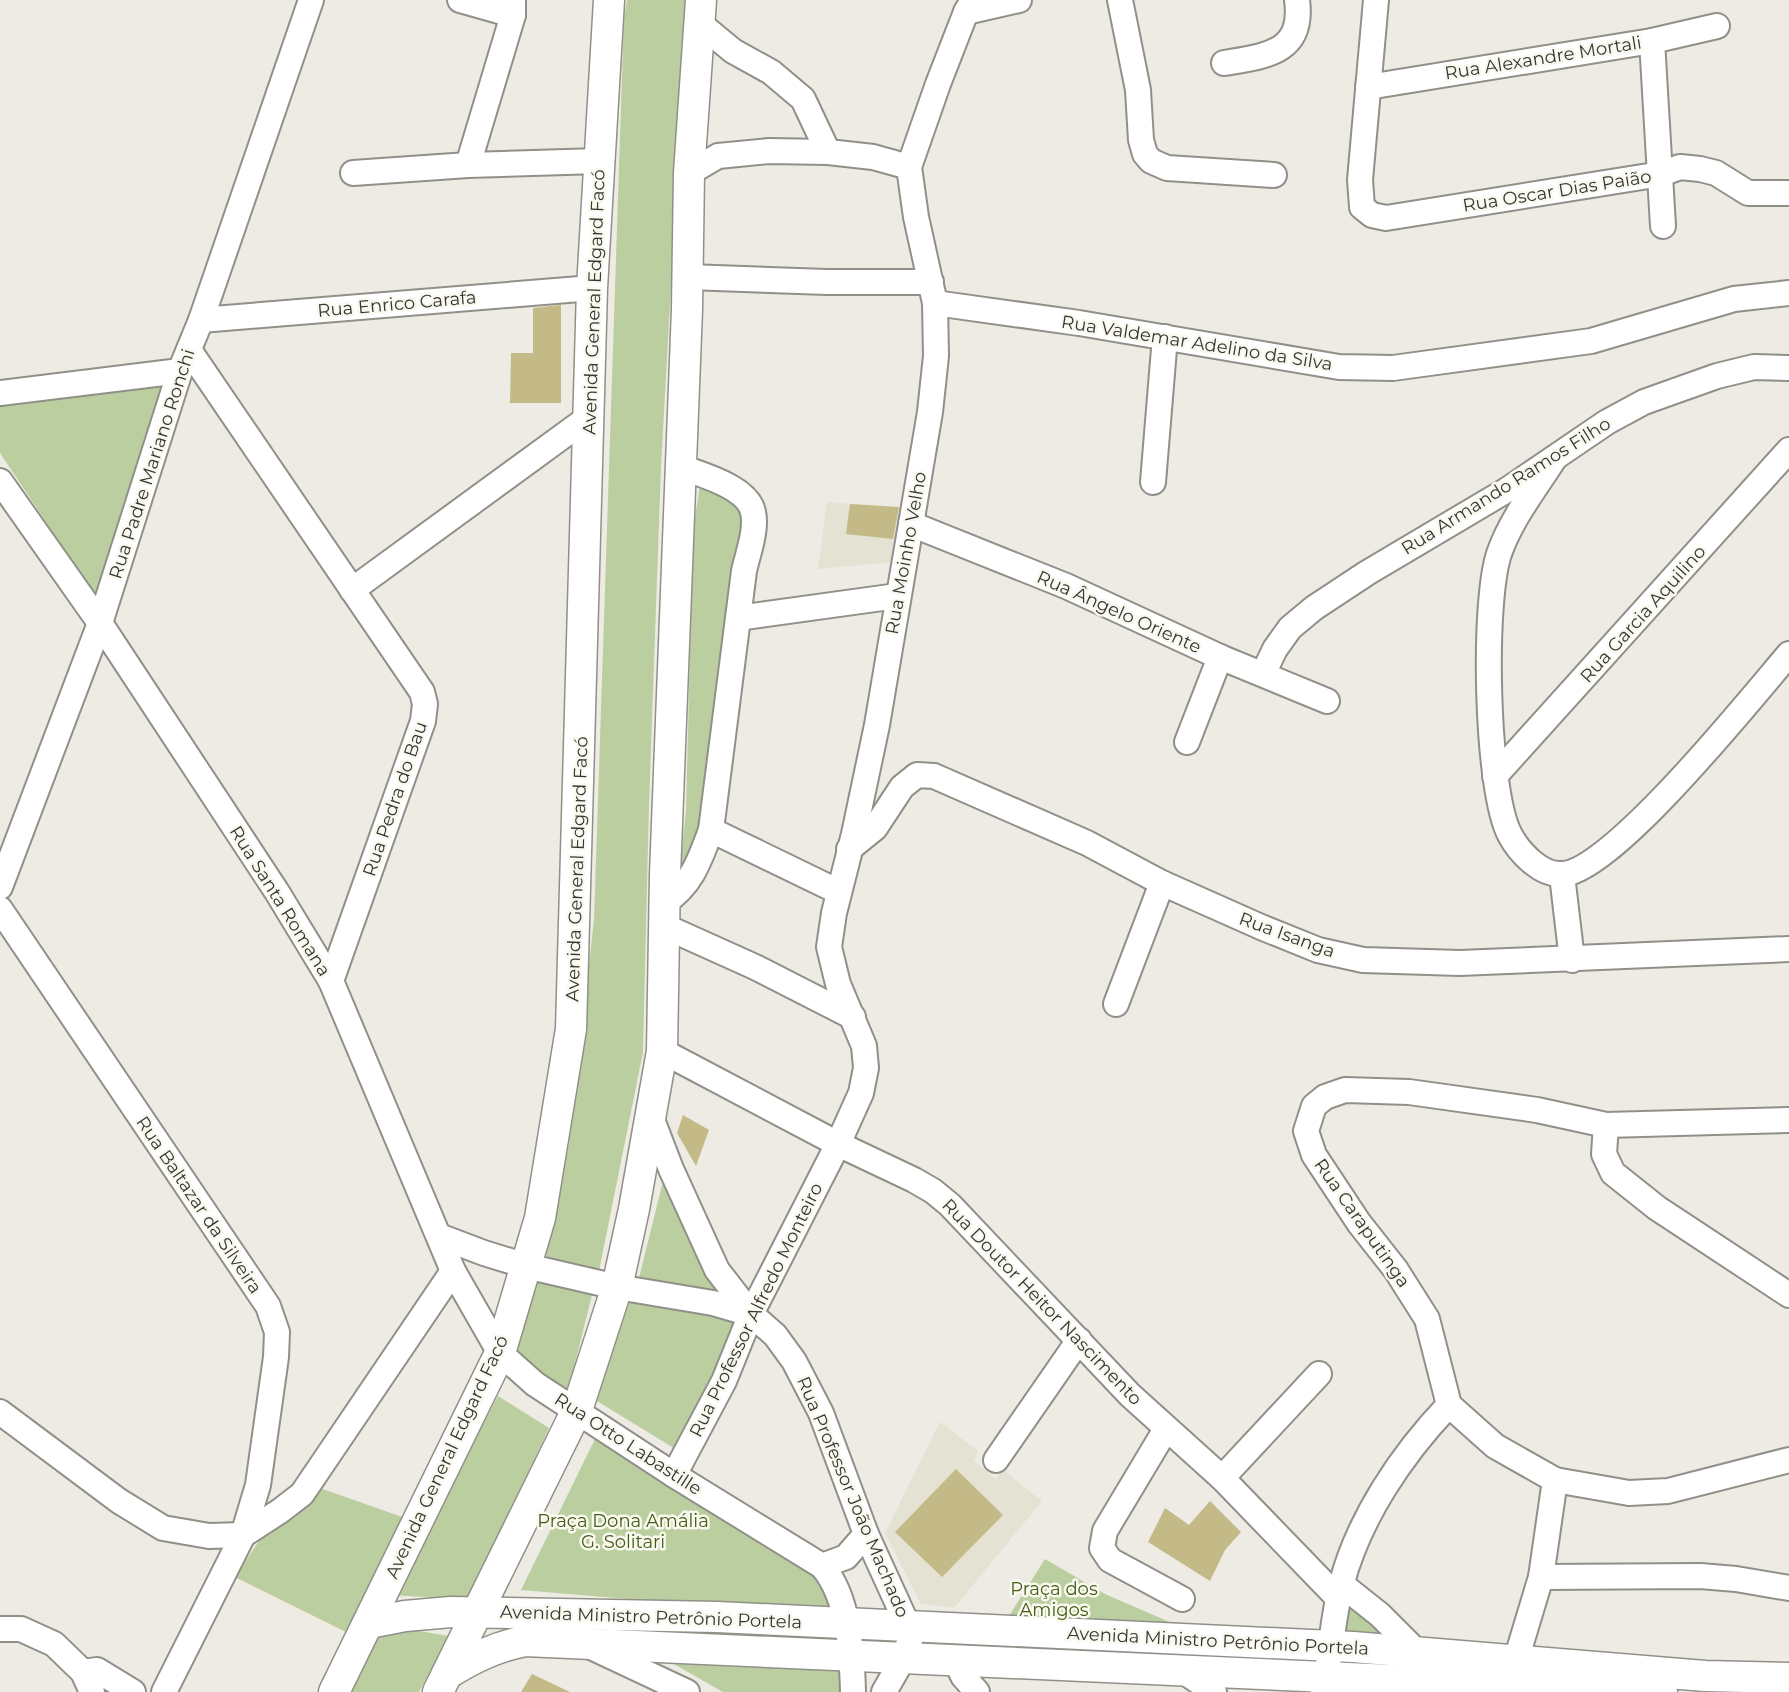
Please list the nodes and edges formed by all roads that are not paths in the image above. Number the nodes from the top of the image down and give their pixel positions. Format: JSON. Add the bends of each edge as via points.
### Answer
{"nodes":[{"id":1,"x":311,"y":0,"type":"edge"},
{"id":2,"x":460,"y":0,"type":"edge"},
{"id":3,"x":609,"y":0,"type":"edge"},
{"id":4,"x":1019,"y":0,"type":"edge"},
{"id":5,"x":1120,"y":0,"type":"edge"},
{"id":6,"x":1297,"y":0,"type":"edge"},
{"id":7,"x":1376,"y":0,"type":"edge"},
{"id":8,"x":969,"y":6,"type":"edge"},
{"id":9,"x":513,"y":8,"type":"edge"},
{"id":10,"x":699,"y":11,"type":"edge"},
{"id":11,"x":1717,"y":26,"type":"dead end"},
{"id":12,"x":1652,"y":41,"type":"junction"},
{"id":13,"x":733,"y":51,"type":"junction"},
{"id":14,"x":1224,"y":63,"type":"dead end"},
{"id":15,"x":695,"y":74,"type":"junction"},
{"id":16,"x":1368,"y":87,"type":"junction"},
{"id":17,"x":691,"y":140,"type":"junction"},
{"id":18,"x":828,"y":152,"type":"junction"},
{"id":19,"x":718,"y":156,"type":"junction"},
{"id":20,"x":599,"y":161,"type":"junction"},
{"id":21,"x":468,"y":165,"type":"junction"},
{"id":22,"x":909,"y":167,"type":"junction"},
{"id":23,"x":353,"y":173,"type":"dead end"},
{"id":24,"x":689,"y":173,"type":"junction"},
{"id":25,"x":1661,"y":174,"type":"junction"},
{"id":26,"x":1274,"y":175,"type":"dead end"},
{"id":27,"x":1789,"y":193,"type":"edge"},
{"id":28,"x":1663,"y":226,"type":"dead end"},
{"id":29,"x":688,"y":276,"type":"junction"},
{"id":30,"x":592,"y":288,"type":"junction"},
{"id":31,"x":933,"y":293,"type":"junction"},
{"id":32,"x":1789,"y":293,"type":"edge"},
{"id":33,"x":201,"y":320,"type":"junction"},
{"id":34,"x":1165,"y":337,"type":"junction"},
{"id":35,"x":184,"y":361,"type":"junction"},
{"id":36,"x":1789,"y":368,"type":"edge"},
{"id":37,"x":0,"y":393,"type":"edge"},
{"id":38,"x":589,"y":417,"type":"junction"},
{"id":39,"x":1789,"y":450,"type":"edge"},
{"id":40,"x":1554,"y":459,"type":"junction"},
{"id":41,"x":681,"y":467,"type":"junction"},
{"id":42,"x":0,"y":481,"type":"edge"},
{"id":43,"x":1153,"y":482,"type":"dead end"},
{"id":44,"x":911,"y":524,"type":"junction"},
{"id":45,"x":352,"y":590,"type":"junction"},
{"id":46,"x":897,"y":596,"type":"junction"},
{"id":47,"x":738,"y":618,"type":"junction"},
{"id":48,"x":100,"y":623,"type":"junction"},
{"id":49,"x":1789,"y":654,"type":"edge"},
{"id":50,"x":1220,"y":657,"type":"junction"},
{"id":51,"x":1263,"y":674,"type":"junction"},
{"id":52,"x":1327,"y":701,"type":"dead end"},
{"id":53,"x":1187,"y":742,"type":"dead end"},
{"id":54,"x":1495,"y":776,"type":"junction"},
{"id":55,"x":711,"y":830,"type":"junction"},
{"id":56,"x":849,"y":849,"type":"junction"},
{"id":57,"x":1571,"y":872,"type":"junction"},
{"id":58,"x":1161,"y":883,"type":"junction"},
{"id":59,"x":0,"y":887,"type":"edge"},
{"id":60,"x":839,"y":892,"type":"junction"},
{"id":61,"x":0,"y":909,"type":"edge"},
{"id":62,"x":664,"y":914,"type":"junction"},
{"id":63,"x":1789,"y":949,"type":"edge"},
{"id":64,"x":1572,"y":960,"type":"junction"},
{"id":65,"x":331,"y":981,"type":"junction"},
{"id":66,"x":1116,"y":1004,"type":"dead end"},
{"id":67,"x":853,"y":1017,"type":"junction"},
{"id":68,"x":662,"y":1051,"type":"junction"},
{"id":69,"x":651,"y":1117,"type":"junction"},
{"id":70,"x":1789,"y":1120,"type":"edge"},
{"id":71,"x":1606,"y":1125,"type":"junction"},
{"id":72,"x":838,"y":1144,"type":"junction"},
{"id":73,"x":439,"y":1236,"type":"junction"},
{"id":74,"x":526,"y":1266,"type":"junction"},
{"id":75,"x":453,"y":1271,"type":"junction"},
{"id":76,"x":617,"y":1287,"type":"junction"},
{"id":77,"x":1789,"y":1295,"type":"edge"},
{"id":78,"x":751,"y":1314,"type":"junction"},
{"id":79,"x":1079,"y":1340,"type":"junction"},
{"id":80,"x":500,"y":1353,"type":"junction"},
{"id":81,"x":1319,"y":1374,"type":"dead end"},
{"id":82,"x":1449,"y":1405,"type":"junction"},
{"id":83,"x":577,"y":1410,"type":"junction"},
{"id":84,"x":0,"y":1412,"type":"edge"},
{"id":85,"x":1166,"y":1429,"type":"junction"},
{"id":86,"x":996,"y":1460,"type":"dead end"},
{"id":87,"x":1789,"y":1460,"type":"edge"},
{"id":88,"x":674,"y":1475,"type":"junction"},
{"id":89,"x":1222,"y":1478,"type":"junction"},
{"id":90,"x":1555,"y":1480,"type":"junction"},
{"id":91,"x":866,"y":1534,"type":"junction"},
{"id":92,"x":243,"y":1535,"type":"junction"},
{"id":93,"x":822,"y":1566,"type":"junction"},
{"id":94,"x":1541,"y":1577,"type":"junction"},
{"id":95,"x":1789,"y":1588,"type":"edge"},
{"id":96,"x":1340,"y":1591,"type":"junction"},
{"id":97,"x":1182,"y":1599,"type":"dead end"},
{"id":98,"x":478,"y":1612,"type":"junction"},
{"id":99,"x":369,"y":1623,"type":"junction"},
{"id":100,"x":846,"y":1624,"type":"junction"},
{"id":101,"x":908,"y":1626,"type":"junction"},
{"id":102,"x":0,"y":1629,"type":"edge"},
{"id":103,"x":586,"y":1644,"type":"junction"},
{"id":104,"x":1331,"y":1646,"type":"junction"},
{"id":105,"x":1416,"y":1651,"type":"junction"},
{"id":106,"x":852,"y":1655,"type":"junction"},
{"id":107,"x":904,"y":1657,"type":"junction"},
{"id":108,"x":955,"y":1659,"type":"junction"},
{"id":109,"x":1516,"y":1660,"type":"junction"},
{"id":110,"x":1179,"y":1669,"type":"junction"},
{"id":111,"x":1789,"y":1678,"type":"edge"},
{"id":112,"x":88,"y":1682,"type":"edge"},
{"id":113,"x":442,"y":1683,"type":"edge"},
{"id":114,"x":1325,"y":1684,"type":"edge"},
{"id":115,"x":1411,"y":1686,"type":"edge"},
{"id":116,"x":133,"y":1692,"type":"edge"},
{"id":117,"x":164,"y":1692,"type":"edge"},
{"id":118,"x":334,"y":1692,"type":"edge"},
{"id":119,"x":687,"y":1692,"type":"edge"},
{"id":120,"x":853,"y":1692,"type":"edge"},
{"id":121,"x":884,"y":1692,"type":"edge"},
{"id":122,"x":977,"y":1692,"type":"edge"},
{"id":123,"x":1214,"y":1692,"type":"edge"},
{"id":124,"x":1662,"y":1692,"type":"edge"}],
"edges":[{"from":1,"to":33,"type":"street","name":"Rua Padre Mariano Ronchi"},
{"from":2,"to":9,"type":"street"},
{"from":3,"to":20,"type":"main road","name":"Avenida General Edgard Facó"},
{"from":4,"to":8,"type":"street","name":"Rua Moinho Velho"},
{"from":5,"to":26,"type":"street","via":[[1138,90],[1141,140],[1151,161],[1167,168]]},
{"from":6,"to":14,"type":"street","via":[[1296,33],[1286,45],[1263,57]]},
{"from":7,"to":16,"type":"street"},
{"from":8,"to":22,"type":"street","name":"Rua Moinho Velho"},
{"from":9,"to":21,"type":"street"},
{"from":10,"to":13,"type":"street"},
{"from":10,"to":15,"type":"main road"},
{"from":11,"to":12,"type":"street","name":"Rua Alexandre Mortali"},
{"from":12,"to":16,"type":"street","name":"Rua Alexandre Mortali"},
{"from":12,"to":25,"type":"street"},
{"from":13,"to":15,"type":"street"},
{"from":13,"to":18,"type":"street","via":[[771,72],[803,99]]},
{"from":15,"to":17,"type":"main road"},
{"from":16,"to":25,"type":"street","name":"Rua Oscar Dias Paião","via":[[1360,180],[1362,207],[1372,215],[1386,218]]},
{"from":17,"to":19,"type":"street"},
{"from":17,"to":24,"type":"main road"},
{"from":18,"to":19,"type":"street"},
{"from":18,"to":22,"type":"street"},
{"from":19,"to":24,"type":"street"},
{"from":20,"to":21,"type":"street"},
{"from":20,"to":30,"type":"main road","name":"Avenida General Edgard Facó"},
{"from":21,"to":23,"type":"street"},
{"from":22,"to":31,"type":"street","name":"Rua Moinho Velho"},
{"from":24,"to":29,"type":"main road"},
{"from":25,"to":27,"type":"street","name":"Rua Oscar Dias Paião","via":[[1680,167],[1700,169],[1748,192]]},
{"from":25,"to":28,"type":"street"},
{"from":29,"to":31,"type":"street","name":"Rua Valdemar Adelino da Silva","via":[[827,282]]},
{"from":29,"to":41,"type":"main road"},
{"from":30,"to":33,"type":"street","name":"Rua Enrico Carafa"},
{"from":30,"to":38,"type":"main road","name":"Avenida General Edgard Facó"},
{"from":31,"to":34,"type":"street","name":"Rua Valdemar Adelino da Silva"},
{"from":31,"to":44,"type":"street","name":"Rua Moinho Velho","via":[[936,356]]},
{"from":32,"to":34,"type":"street","name":"Rua Valdemar Adelino da Silva","via":[[1734,299],[1591,341],[1393,368],[1339,367]]},
{"from":33,"to":35,"type":"street","name":"Rua Padre Mariano Ronchi"},
{"from":34,"to":43,"type":"street"},
{"from":35,"to":37,"type":"street"},
{"from":35,"to":45,"type":"street"},
{"from":35,"to":48,"type":"street","name":"Rua Padre Mariano Ronchi"},
{"from":36,"to":40,"type":"street","name":"Rua Armando Ramos Filho","via":[[1754,367],[1644,402]]},
{"from":38,"to":45,"type":"street"},
{"from":38,"to":74,"type":"main road","name":"Avenida General Edgard Facó","via":[[571,1029],[540,1218]]},
{"from":39,"to":54,"type":"street","name":"Rua Garcia Aquilino"},
{"from":40,"to":51,"type":"street","name":"Rua Armando Ramos Filho","via":[[1314,608],[1290,628]]},
{"from":40,"to":54,"type":"street","via":[[1509,532],[1491,590]]},
{"from":41,"to":47,"type":"street","via":[[738,491],[753,512]]},
{"from":41,"to":62,"type":"main road"},
{"from":42,"to":48,"type":"street","name":"Rua Santa Romana"},
{"from":44,"to":46,"type":"street","name":"Rua Moinho Velho"},
{"from":44,"to":50,"type":"street","name":"Rua Ângelo Oriente","via":[[1066,586]]},
{"from":45,"to":65,"type":"street","name":"Rua Pedra do Bau","via":[[422,692],[425,704],[423,721]]},
{"from":46,"to":47,"type":"street"},
{"from":46,"to":56,"type":"street","name":"Rua Moinho Velho","via":[[877,725]]},
{"from":47,"to":55,"type":"street"},
{"from":48,"to":59,"type":"street","name":"Rua Padre Mariano Ronchi"},
{"from":48,"to":65,"type":"street","name":"Rua Santa Romana"},
{"from":49,"to":57,"type":"street","via":[[1640,823],[1606,852]]},
{"from":50,"to":51,"type":"street","name":"Rua Ângelo Oriente"},
{"from":50,"to":53,"type":"street"},
{"from":51,"to":52,"type":"street","name":"Rua Ângelo Oriente"},
{"from":54,"to":57,"type":"street","via":[[1509,834],[1526,858],[1545,870]]},
{"from":55,"to":60,"type":"street"},
{"from":55,"to":62,"type":"street","via":[[694,873]]},
{"from":56,"to":58,"type":"street","name":"Rua Isanga","via":[[875,828],[902,787],[917,775],[934,776],[1087,844]]},
{"from":56,"to":60,"type":"street","name":"Rua Moinho Velho"},
{"from":57,"to":64,"type":"street"},
{"from":58,"to":64,"type":"street","name":"Rua Isanga","via":[[1318,950],[1363,960]]},
{"from":58,"to":66,"type":"street"},
{"from":60,"to":67,"type":"street","name":"Rua Moinho Velho","via":[[829,947]]},
{"from":61,"to":92,"type":"street","name":"Rua Baltazar da Silveira","via":[[268,1306],[277,1332],[276,1357],[258,1485]]},
{"from":62,"to":67,"type":"street"},
{"from":62,"to":68,"type":"main road"},
{"from":63,"to":64,"type":"street","name":"Rua Isanga"},
{"from":65,"to":73,"type":"street","name":"Rua Santa Romana"},
{"from":67,"to":72,"type":"street","name":"Rua Moinho Velho","via":[[866,1068],[861,1093]]},
{"from":68,"to":69,"type":"main road"},
{"from":68,"to":72,"type":"street","name":"Rua Doutor Heitor Nascimento"},
{"from":69,"to":76,"type":"main road"},
{"from":69,"to":78,"type":"street","name":"Rua Professor João Machado","via":[[704,1247]]},
{"from":70,"to":71,"type":"street","name":"Rua Caraputinga"},
{"from":71,"to":77,"type":"street","via":[[1604,1154],[1613,1173],[1657,1208]]},
{"from":71,"to":82,"type":"street","name":"Rua Caraputinga","via":[[1409,1092],[1345,1090],[1314,1106],[1306,1131],[1314,1155],[1427,1319]]},
{"from":72,"to":78,"type":"street","name":"Rua Professor Alfredo Monteiro"},
{"from":72,"to":79,"type":"street","name":"Rua Doutor Heitor Nascimento","via":[[933,1191]]},
{"from":73,"to":74,"type":"street"},
{"from":73,"to":75,"type":"street","name":"Rua Santa Romana"},
{"from":74,"to":76,"type":"street"},
{"from":74,"to":80,"type":"main road","name":"Avenida General Edgard Facó"},
{"from":75,"to":80,"type":"street","name":"Rua Santa Romana"},
{"from":75,"to":92,"type":"street","via":[[302,1494]]},
{"from":76,"to":78,"type":"street"},
{"from":76,"to":83,"type":"main road"},
{"from":78,"to":88,"type":"street","name":"Rua Professor Alfredo Monteiro","via":[[724,1381]]},
{"from":78,"to":91,"type":"street","name":"Rua Professor João Machado","via":[[775,1335],[794,1361],[821,1413]]},
{"from":79,"to":85,"type":"street","name":"Rua Doutor Heitor Nascimento"},
{"from":79,"to":86,"type":"street"},
{"from":80,"to":83,"type":"street","name":"Rua Otto Labastille","via":[[535,1384]]},
{"from":80,"to":99,"type":"main road","name":"Avenida General Edgard Facó"},
{"from":81,"to":89,"type":"street"},
{"from":82,"to":90,"type":"street","via":[[1495,1446]]},
{"from":82,"to":96,"type":"street","via":[[1426,1429],[1367,1518]]},
{"from":83,"to":88,"type":"street","name":"Rua Otto Labastille"},
{"from":83,"to":98,"type":"main road"},
{"from":84,"to":92,"type":"street","via":[[119,1501],[163,1528],[209,1536]]},
{"from":85,"to":89,"type":"street","name":"Rua Doutor Heitor Nascimento"},
{"from":85,"to":97,"type":"street","via":[[1105,1531],[1102,1548],[1110,1560]]},
{"from":87,"to":90,"type":"street","via":[[1668,1491],[1629,1493]]},
{"from":88,"to":93,"type":"street","name":"Rua Otto Labastille"},
{"from":89,"to":96,"type":"street","name":"Rua Doutor Heitor Nascimento"},
{"from":90,"to":94,"type":"street"},
{"from":91,"to":93,"type":"street","via":[[846,1557]]},
{"from":91,"to":101,"type":"street","name":"Rua Professor João Machado"},
{"from":92,"to":117,"type":"street","name":"Rua Baltazar da Silveira"},
{"from":93,"to":100,"type":"street","name":"Rua Otto Labastille","via":[[838,1590]]},
{"from":94,"to":95,"type":"street","via":[[1700,1576]]},
{"from":94,"to":109,"type":"street"},
{"from":96,"to":104,"type":"street"},
{"from":96,"to":105,"type":"street","name":"Rua Doutor Heitor Nascimento","via":[[1380,1615]]},
{"from":98,"to":99,"type":"main road","name":"Avenida Ministro Petrônio Portela"},
{"from":98,"to":100,"type":"main road","name":"Avenida Ministro Petrônio Portela"},
{"from":98,"to":113,"type":"main road"},
{"from":99,"to":118,"type":"main road","name":"Avenida General Edgard Facó"},
{"from":100,"to":101,"type":"main road","name":"Avenida Ministro Petrônio Portela"},
{"from":100,"to":106,"type":"street","name":"Rua Otto Labastille"},
{"from":101,"to":104,"type":"main road","name":"Avenida Ministro Petrônio Portela"},
{"from":101,"to":107,"type":"street","via":[[911,1637]]},
{"from":102,"to":112,"type":"street","via":[[21,1629],[54,1644]]},
{"from":103,"to":106,"type":"main road","name":"Avenida Ministro Petrônio Portela"},
{"from":103,"to":113,"type":"main road","name":"Avenida Ministro Petrônio Portela","via":[[525,1641],[499,1646]]},
{"from":103,"to":119,"type":"street"},
{"from":104,"to":105,"type":"main road","name":"Avenida Ministro Petrônio Portela"},
{"from":104,"to":114,"type":"street"},
{"from":105,"to":109,"type":"main road","name":"Avenida Ministro Petrônio Portela"},
{"from":106,"to":107,"type":"main road","name":"Avenida Ministro Petrônio Portela"},
{"from":106,"to":120,"type":"street","name":"Rua Otto Labastille"},
{"from":107,"to":108,"type":"main road","name":"Avenida Ministro Petrônio Portela"},
{"from":107,"to":121,"type":"street"},
{"from":108,"to":110,"type":"main road","name":"Avenida Ministro Petrônio Portela"},
{"from":108,"to":122,"type":"street"},
{"from":109,"to":111,"type":"main road","name":"Avenida Ministro Petrônio Portela","via":[[1704,1676]]},
{"from":110,"to":114,"type":"main road","name":"Avenida Ministro Petrônio Portela"},
{"from":110,"to":123,"type":"street"},
{"from":112,"to":116,"type":"street","via":[[97,1670]]},
{"from":114,"to":115,"type":"main road","name":"Avenida Ministro Petrônio Portela"},
{"from":115,"to":124,"type":"main road","name":"Avenida Ministro Petrônio Portela"}]}
